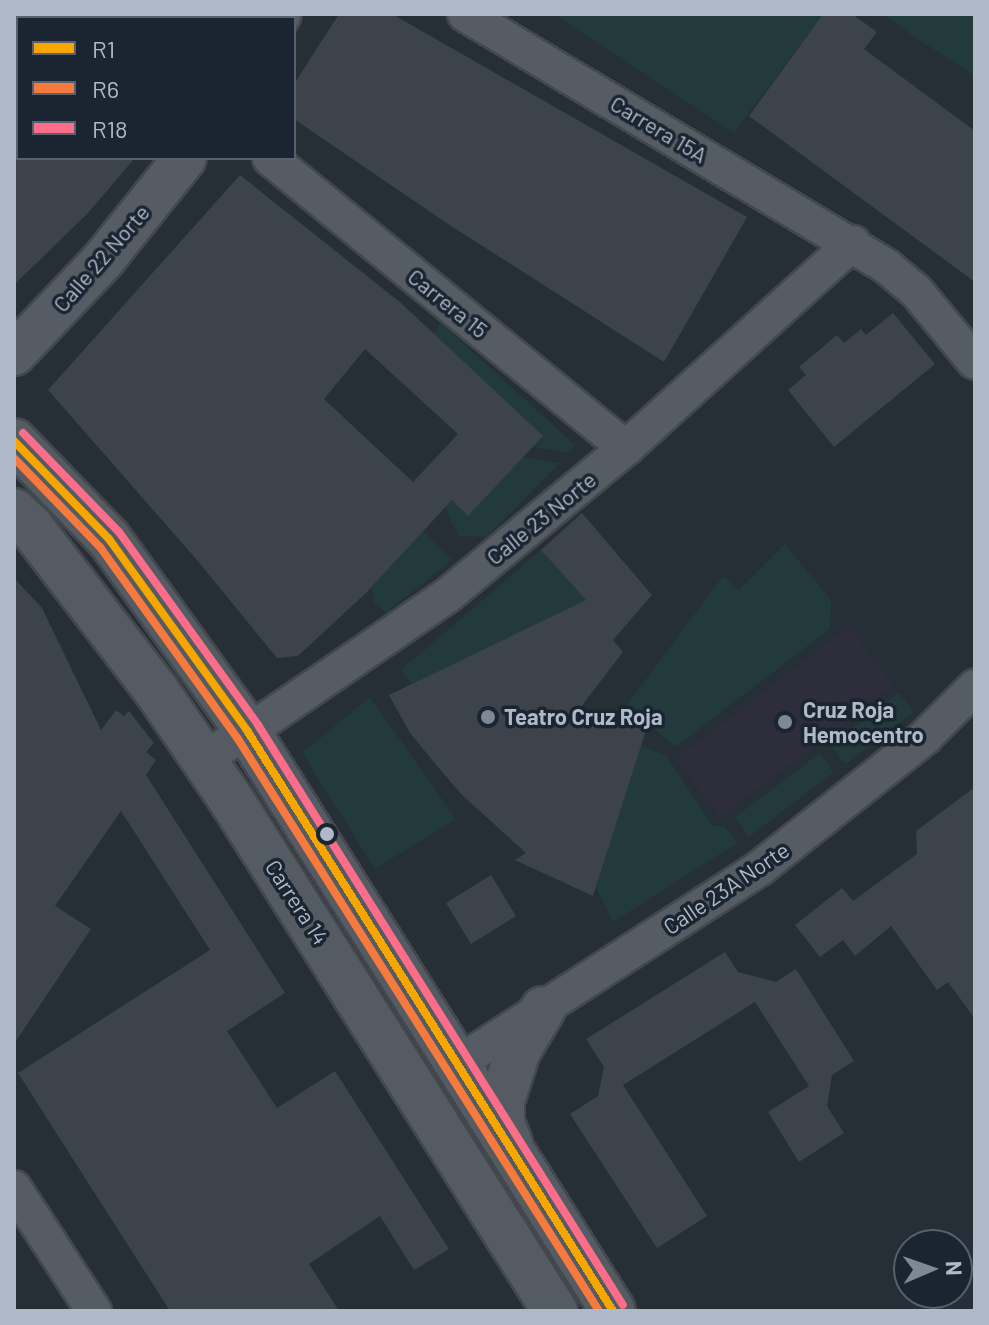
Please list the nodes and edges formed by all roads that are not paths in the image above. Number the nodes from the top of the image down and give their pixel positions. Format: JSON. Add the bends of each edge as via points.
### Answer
{"nodes":[{"id":1,"x":465,"y":14,"type":"edge"},
{"id":2,"x":183,"y":160,"type":"edge"},
{"id":3,"x":272,"y":160,"type":"edge"},
{"id":4,"x":853,"y":243,"type":"junction"},
{"id":5,"x":14,"y":354,"type":"edge"},
{"id":6,"x":975,"y":362,"type":"edge"},
{"id":7,"x":14,"y":441,"type":"edge"},
{"id":8,"x":626,"y":448,"type":"junction"},
{"id":9,"x":14,"y":511,"type":"edge"},
{"id":10,"x":975,"y":687,"type":"edge"},
{"id":11,"x":248,"y":732,"type":"junction"},
{"id":12,"x":203,"y":758,"type":"junction"},
{"id":13,"x":543,"y":1009,"type":"junction"},
{"id":14,"x":457,"y":1064,"type":"junction"},
{"id":15,"x":515,"y":1157,"type":"junction"},
{"id":16,"x":14,"y":1188,"type":"edge"},
{"id":17,"x":94,"y":1311,"type":"edge"},
{"id":18,"x":555,"y":1311,"type":"edge"},
{"id":19,"x":613,"y":1311,"type":"edge"}],
"edges":[{"from":1,"to":4,"type":"street","name":"Carrera 15A"},
{"from":2,"to":5,"type":"street","name":"Calle 22 Norte","via":[[104,259]]},
{"from":3,"to":8,"type":"street","name":"Carrera 15"},
{"from":4,"to":6,"type":"street","name":"Carrera 15A","via":[[916,291]]},
{"from":4,"to":8,"type":"street","name":"Calle 23 Norte"},
{"from":7,"to":11,"type":"main road","via":[[109,539]]},
{"from":8,"to":11,"type":"street","name":"Calle 23 Norte","via":[[448,595]]},
{"from":9,"to":12,"type":"main road","name":"Carrera 14"},
{"from":10,"to":13,"type":"street","name":"Calle 23A Norte","via":[[925,737],[760,868]]},
{"from":11,"to":12,"type":"street","name":"Calle 23 Norte"},
{"from":11,"to":14,"type":"main road"},
{"from":12,"to":18,"type":"main road","name":"Carrera 14"},
{"from":13,"to":14,"type":"street","name":"Calle 23A Norte"},
{"from":13,"to":15,"type":"main road","via":[[518,1051],[502,1101],[502,1123]]},
{"from":14,"to":15,"type":"main road"},
{"from":15,"to":19,"type":"main road"},
{"from":16,"to":17,"type":"street"}]}
